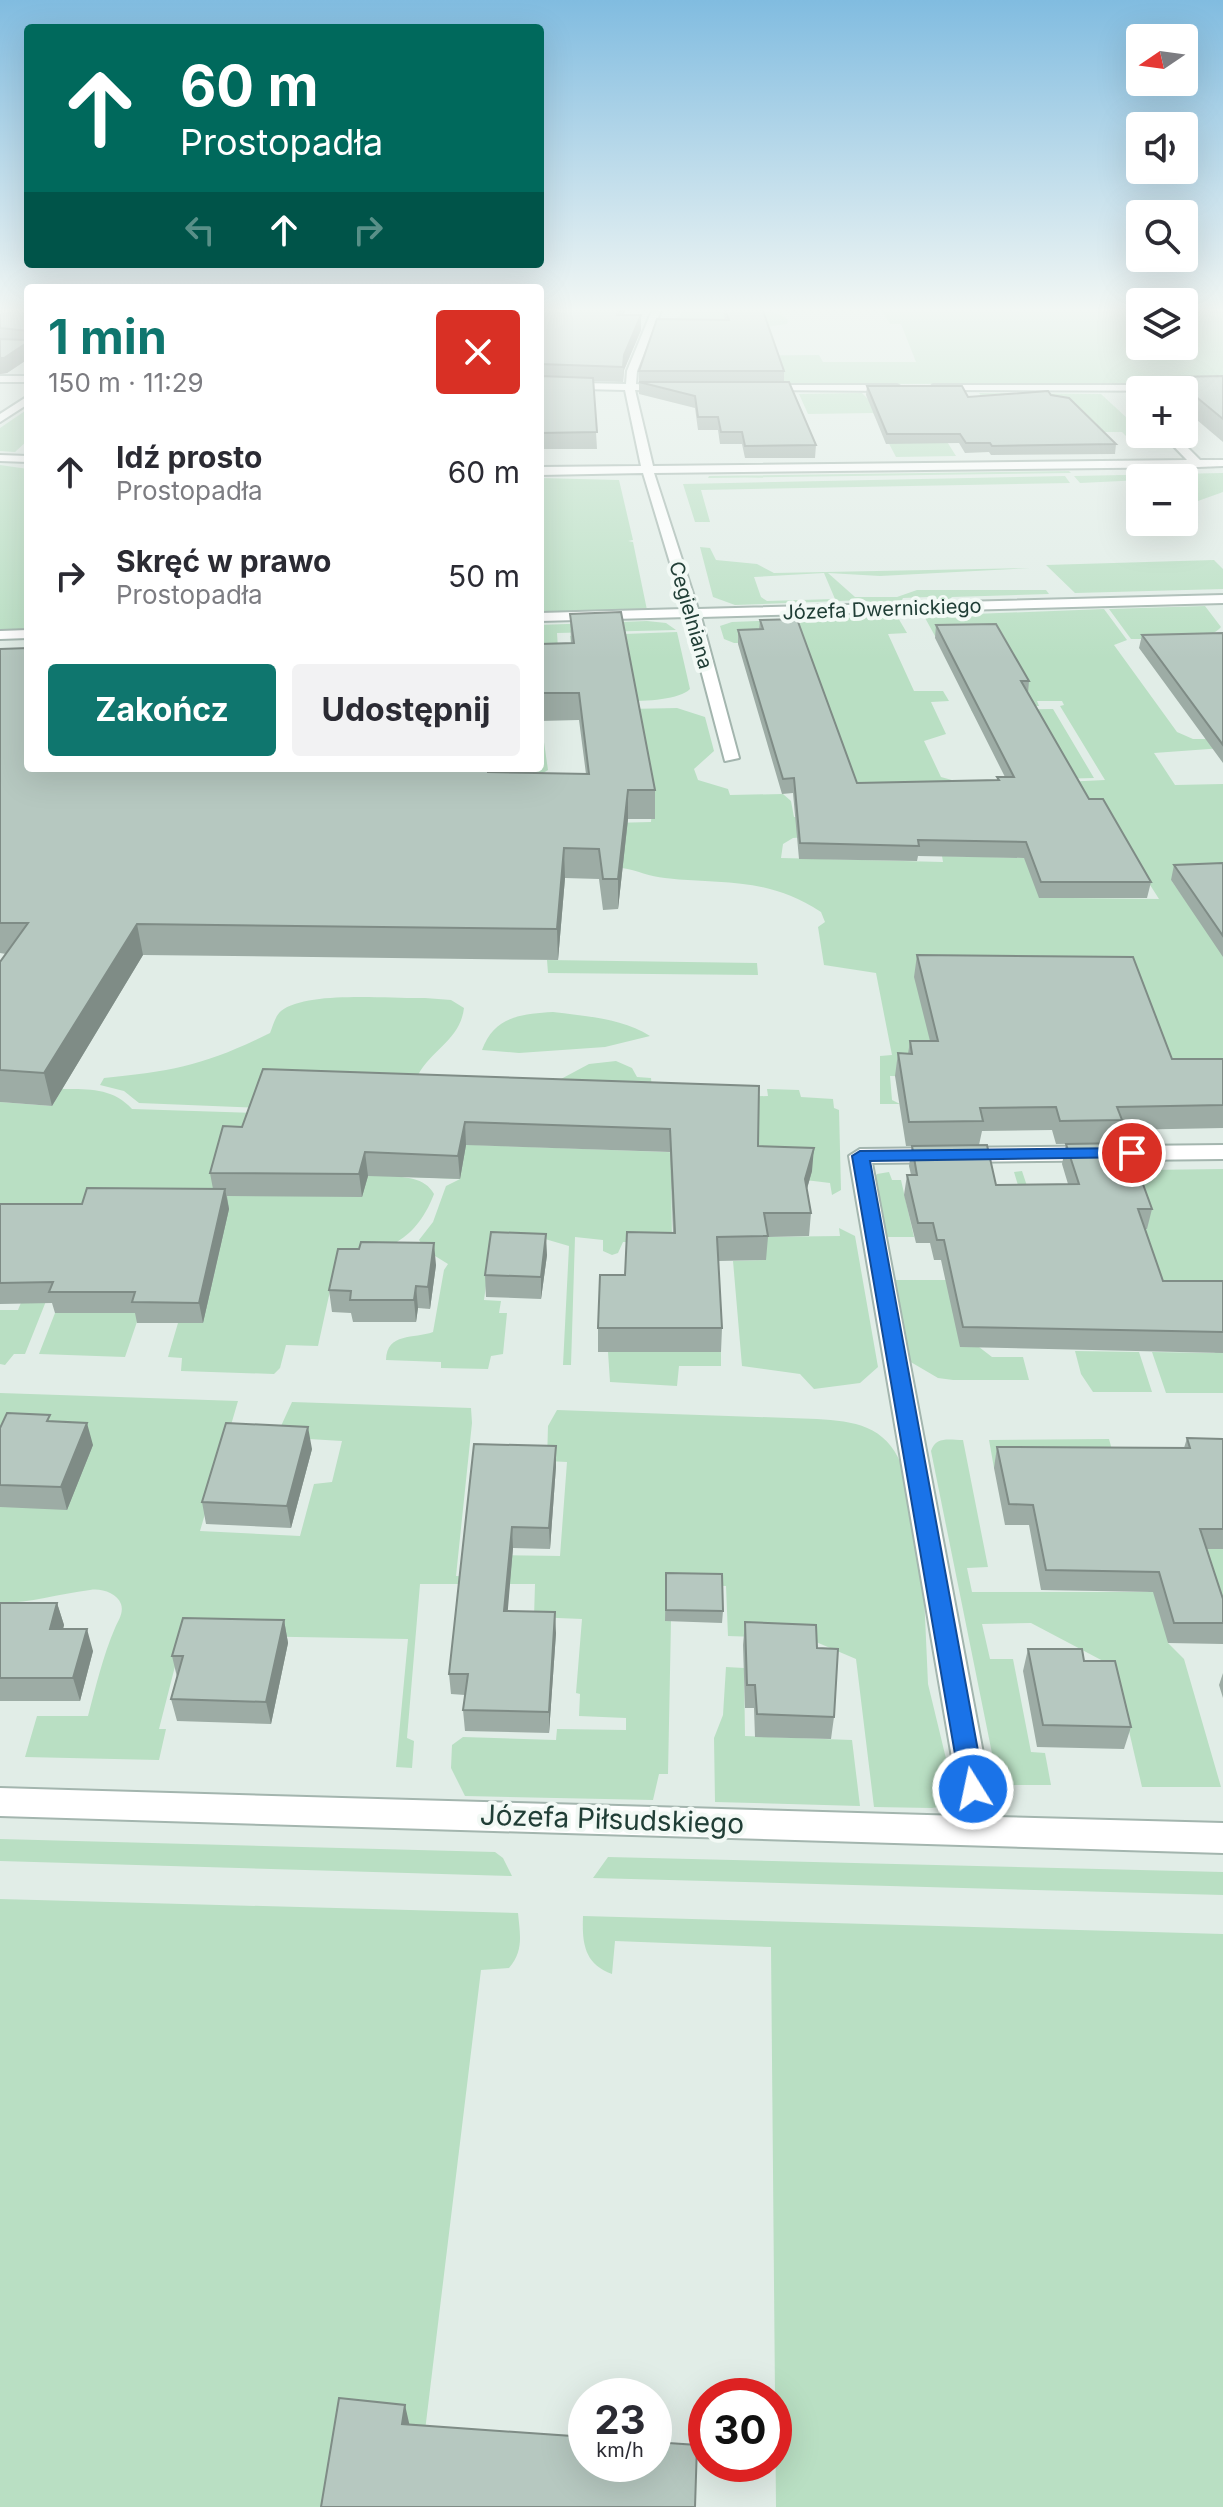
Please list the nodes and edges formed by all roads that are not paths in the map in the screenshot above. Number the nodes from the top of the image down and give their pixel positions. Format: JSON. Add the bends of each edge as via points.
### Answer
{"nodes":[{"id":1,"x":637,"y":425,"type":"edge"},
{"id":2,"x":1182,"y":448,"type":"edge"},
{"id":3,"x":0,"y":458,"type":"edge"},
{"id":4,"x":24,"y":459,"type":"edge"},
{"id":5,"x":1223,"y":463,"type":"edge"},
{"id":6,"x":1198,"y":464,"type":"joint"},
{"id":7,"x":1126,"y":465,"type":"edge"},
{"id":8,"x":544,"y":471,"type":"edge"},
{"id":9,"x":648,"y":472,"type":"junction"},
{"id":10,"x":1223,"y":599,"type":"edge"},
{"id":11,"x":693,"y":614,"type":"junction"},
{"id":12,"x":544,"y":617,"type":"edge"},
{"id":13,"x":24,"y":634,"type":"edge"},
{"id":14,"x":0,"y":635,"type":"edge"},
{"id":15,"x":731,"y":758,"type":"dead end"},
{"id":16,"x":1223,"y":1152,"type":"edge"},
{"id":17,"x":0,"y":1802,"type":"edge"},
{"id":18,"x":981,"y":1830,"type":"junction"},
{"id":19,"x":1223,"y":1838,"type":"edge"}],
"edges":[{"from":1,"to":9,"type":"street","name":"Cegielniana"},
{"from":2,"to":6,"type":"street"},
{"from":3,"to":4,"type":"street"},
{"from":5,"to":6,"type":"street"},
{"from":7,"to":9,"type":"street"},
{"from":8,"to":9,"type":"street"},
{"from":9,"to":11,"type":"street","name":"Cegielniana"},
{"from":10,"to":11,"type":"street","name":"Józefa Dwernickiego"},
{"from":11,"to":12,"type":"street","name":"Józefa Dwernickiego"},
{"from":11,"to":15,"type":"street","name":"Cegielniana"},
{"from":13,"to":14,"type":"street"},
{"from":16,"to":18,"type":"street","via":[[860,1156]]},
{"from":17,"to":18,"type":"street","name":"Józefa Piłsudskiego"},
{"from":18,"to":19,"type":"street","name":"Józefa Piłsudskiego"}]}
